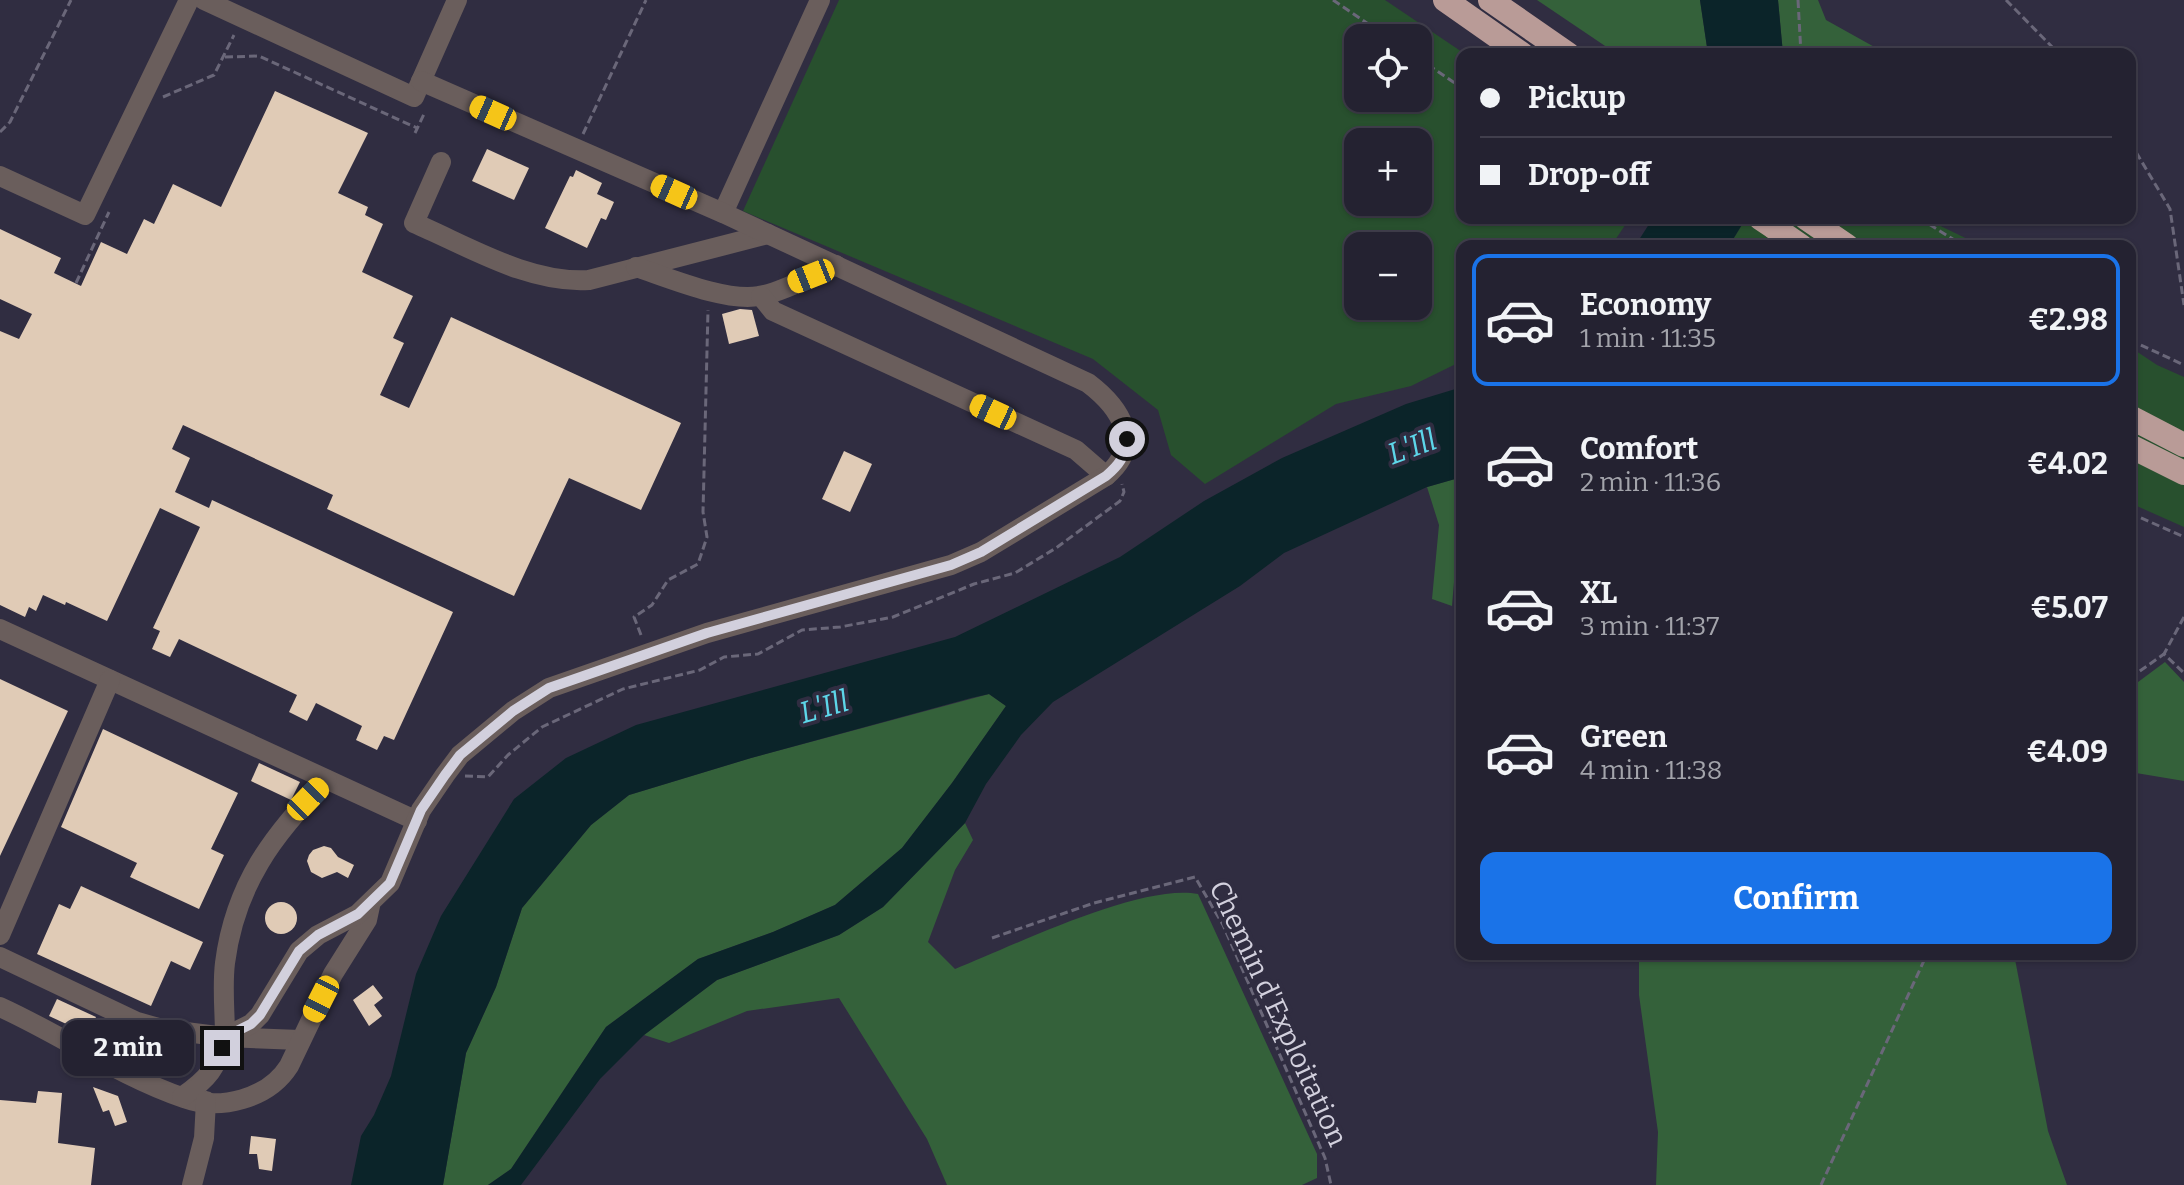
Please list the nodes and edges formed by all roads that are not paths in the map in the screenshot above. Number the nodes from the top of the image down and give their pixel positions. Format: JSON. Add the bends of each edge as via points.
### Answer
{"nodes":[{"id":1,"x":189,"y":0,"type":"edge"},
{"id":2,"x":204,"y":0,"type":"edge"},
{"id":3,"x":457,"y":0,"type":"edge"},
{"id":4,"x":820,"y":0,"type":"edge"},
{"id":5,"x":1445,"y":0,"type":"edge"},
{"id":6,"x":1490,"y":0,"type":"edge"},
{"id":7,"x":1513,"y":48,"type":"edge"},
{"id":8,"x":1559,"y":48,"type":"edge"},
{"id":9,"x":421,"y":81,"type":"junction"},
{"id":10,"x":441,"y":162,"type":"dead end"},
{"id":11,"x":0,"y":176,"type":"edge"},
{"id":12,"x":723,"y":213,"type":"junction"},
{"id":13,"x":1768,"y":224,"type":"edge"},
{"id":14,"x":1815,"y":224,"type":"edge"},
{"id":15,"x":768,"y":234,"type":"junction"},
{"id":16,"x":1792,"y":240,"type":"edge"},
{"id":17,"x":1838,"y":240,"type":"edge"},
{"id":18,"x":836,"y":265,"type":"junction"},
{"id":19,"x":636,"y":267,"type":"junction"},
{"id":20,"x":761,"y":296,"type":"junction"},
{"id":21,"x":2136,"y":420,"type":"edge"},
{"id":22,"x":2184,"y":445,"type":"edge"},
{"id":23,"x":2136,"y":449,"type":"edge"},
{"id":24,"x":1111,"y":472,"type":"junction"},
{"id":25,"x":2184,"y":473,"type":"edge"},
{"id":26,"x":0,"y":629,"type":"edge"},
{"id":27,"x":110,"y":680,"type":"junction"},
{"id":28,"x":327,"y":780,"type":"junction"},
{"id":29,"x":417,"y":821,"type":"junction"},
{"id":30,"x":370,"y":903,"type":"junction"},
{"id":31,"x":0,"y":935,"type":"edge"},
{"id":32,"x":0,"y":957,"type":"edge"},
{"id":33,"x":0,"y":1007,"type":"edge"},
{"id":34,"x":225,"y":1037,"type":"junction"},
{"id":35,"x":300,"y":1040,"type":"junction"},
{"id":36,"x":182,"y":1097,"type":"junction"},
{"id":37,"x":206,"y":1101,"type":"junction"},
{"id":38,"x":192,"y":1185,"type":"edge"}],
"edges":[{"from":1,"to":11,"type":"street","via":[[85,215]]},
{"from":2,"to":9,"type":"street","via":[[414,97]]},
{"from":3,"to":9,"type":"street"},
{"from":4,"to":12,"type":"street"},
{"from":5,"to":7,"type":"highway"},
{"from":6,"to":8,"type":"highway"},
{"from":9,"to":12,"type":"street"},
{"from":10,"to":19,"type":"street","via":[[414,223],[538,277],[589,280]]},
{"from":12,"to":15,"type":"street"},
{"from":13,"to":16,"type":"highway"},
{"from":14,"to":17,"type":"highway"},
{"from":15,"to":18,"type":"street"},
{"from":15,"to":19,"type":"street"},
{"from":18,"to":20,"type":"street"},
{"from":18,"to":24,"type":"street","via":[[1088,383],[1106,397],[1127,439],[1125,454]]},
{"from":19,"to":20,"type":"street","via":[[706,290]]},
{"from":20,"to":24,"type":"street","via":[[773,311],[1076,450]]},
{"from":21,"to":22,"type":"highway"},
{"from":23,"to":25,"type":"highway"},
{"from":24,"to":29,"type":"street","via":[[951,565],[707,633],[549,688],[468,748]]},
{"from":26,"to":27,"type":"street"},
{"from":27,"to":28,"type":"street"},
{"from":27,"to":31,"type":"street"},
{"from":28,"to":29,"type":"street"},
{"from":28,"to":34,"type":"street","via":[[288,819],[244,889],[225,966]]},
{"from":29,"to":30,"type":"street","via":[[390,883]]},
{"from":30,"to":34,"type":"street","via":[[299,951],[260,1015]]},
{"from":30,"to":35,"type":"street","via":[[367,920]]},
{"from":32,"to":34,"type":"street","via":[[137,1022]]},
{"from":33,"to":36,"type":"street"},
{"from":34,"to":35,"type":"street"},
{"from":34,"to":36,"type":"street","via":[[207,1079]]},
{"from":35,"to":37,"type":"street","via":[[289,1066],[269,1088],[255,1096]]},
{"from":36,"to":37,"type":"street"},
{"from":37,"to":38,"type":"street","via":[[204,1138]]}]}
